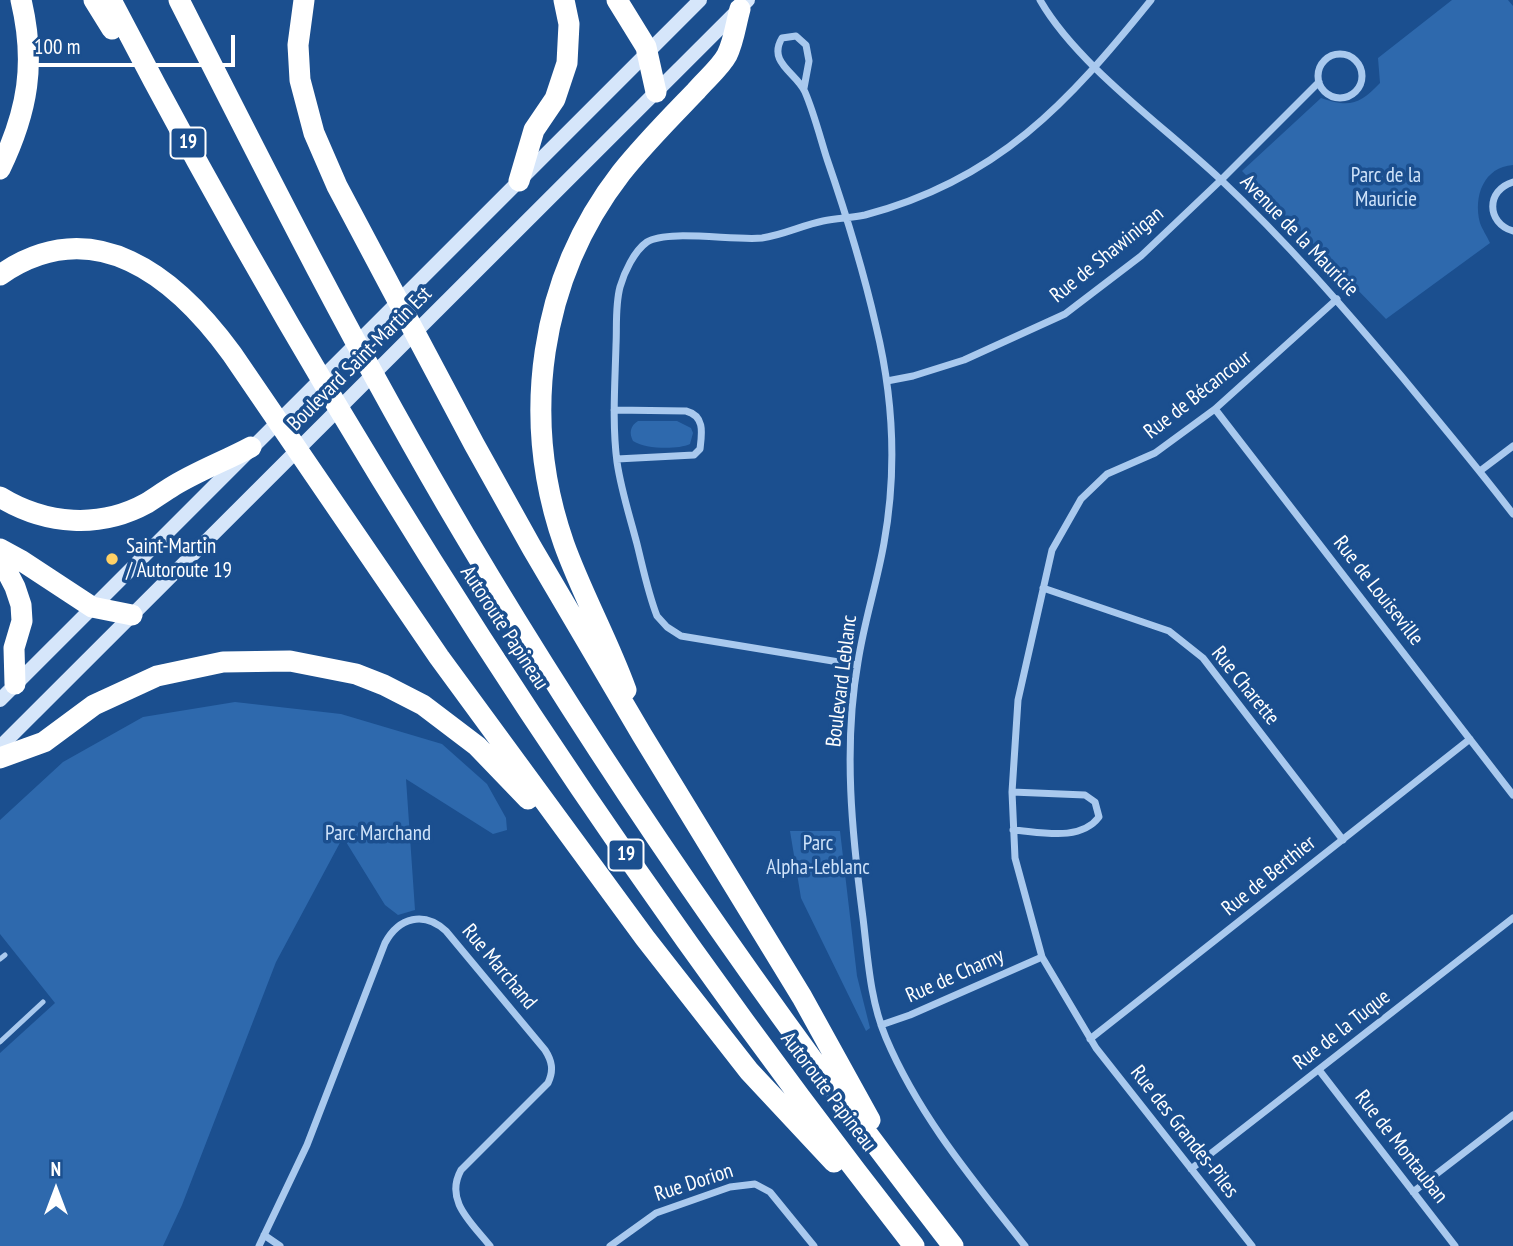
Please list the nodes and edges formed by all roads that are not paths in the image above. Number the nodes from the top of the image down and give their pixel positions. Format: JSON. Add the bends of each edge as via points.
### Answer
{"nodes":[{"id":1,"x":21,"y":0,"type":"edge"},
{"id":2,"x":94,"y":0,"type":"edge"},
{"id":3,"x":111,"y":0,"type":"edge"},
{"id":4,"x":179,"y":0,"type":"edge"},
{"id":5,"x":304,"y":0,"type":"edge"},
{"id":6,"x":564,"y":0,"type":"edge"},
{"id":7,"x":617,"y":0,"type":"edge"},
{"id":8,"x":700,"y":0,"type":"edge"},
{"id":9,"x":1040,"y":0,"type":"edge"},
{"id":10,"x":1151,"y":0,"type":"edge"},
{"id":11,"x":744,"y":4,"type":"edge"},
{"id":12,"x":648,"y":52,"type":"junction"},
{"id":13,"x":1097,"y":68,"type":"junction"},
{"id":14,"x":1319,"y":82,"type":"junction"},
{"id":15,"x":804,"y":88,"type":"junction"},
{"id":16,"x":656,"y":92,"type":"junction"},
{"id":17,"x":0,"y":169,"type":"edge"},
{"id":18,"x":1221,"y":180,"type":"junction"},
{"id":19,"x":519,"y":181,"type":"junction"},
{"id":20,"x":1513,"y":182,"type":"edge"},
{"id":21,"x":847,"y":218,"type":"junction"},
{"id":22,"x":1513,"y":231,"type":"edge"},
{"id":23,"x":0,"y":275,"type":"edge"},
{"id":24,"x":266,"y":286,"type":"junction"},
{"id":25,"x":1337,"y":299,"type":"junction"},
{"id":26,"x":887,"y":381,"type":"junction"},
{"id":27,"x":1215,"y":409,"type":"junction"},
{"id":28,"x":614,"y":410,"type":"junction"},
{"id":29,"x":1513,"y":446,"type":"edge"},
{"id":30,"x":251,"y":447,"type":"junction"},
{"id":31,"x":617,"y":459,"type":"junction"},
{"id":32,"x":1480,"y":471,"type":"junction"},
{"id":33,"x":0,"y":497,"type":"edge"},
{"id":34,"x":1513,"y":514,"type":"edge"},
{"id":35,"x":0,"y":549,"type":"edge"},
{"id":36,"x":0,"y":558,"type":"edge"},
{"id":37,"x":1043,"y":588,"type":"junction"},
{"id":38,"x":92,"y":607,"type":"junction"},
{"id":39,"x":132,"y":615,"type":"junction"},
{"id":40,"x":857,"y":665,"type":"junction"},
{"id":41,"x":15,"y":684,"type":"junction"},
{"id":42,"x":0,"y":700,"type":"edge"},
{"id":43,"x":642,"y":735,"type":"junction"},
{"id":44,"x":1470,"y":739,"type":"junction"},
{"id":45,"x":0,"y":747,"type":"edge"},
{"id":46,"x":0,"y":758,"type":"edge"},
{"id":47,"x":1012,"y":792,"type":"junction"},
{"id":48,"x":1513,"y":795,"type":"edge"},
{"id":49,"x":560,"y":824,"type":"junction"},
{"id":50,"x":1013,"y":830,"type":"junction"},
{"id":51,"x":1343,"y":840,"type":"junction"},
{"id":52,"x":1513,"y":918,"type":"edge"},
{"id":53,"x":1042,"y":957,"type":"junction"},
{"id":54,"x":43,"y":1002,"type":"dead end"},
{"id":55,"x":881,"y":1025,"type":"junction"},
{"id":56,"x":1090,"y":1039,"type":"junction"},
{"id":57,"x":0,"y":1042,"type":"edge"},
{"id":58,"x":1319,"y":1070,"type":"junction"},
{"id":59,"x":1513,"y":1115,"type":"edge"},
{"id":60,"x":1191,"y":1169,"type":"junction"},
{"id":61,"x":906,"y":1186,"type":"junction"},
{"id":62,"x":1413,"y":1192,"type":"junction"},
{"id":63,"x":264,"y":1236,"type":"junction"},
{"id":64,"x":259,"y":1246,"type":"edge"},
{"id":65,"x":281,"y":1246,"type":"edge"},
{"id":66,"x":490,"y":1246,"type":"edge"},
{"id":67,"x":610,"y":1246,"type":"edge"},
{"id":68,"x":814,"y":1246,"type":"edge"},
{"id":69,"x":913,"y":1246,"type":"edge"},
{"id":70,"x":953,"y":1246,"type":"edge"},
{"id":71,"x":1025,"y":1246,"type":"edge"},
{"id":72,"x":1252,"y":1246,"type":"edge"},
{"id":73,"x":1455,"y":1246,"type":"edge"}],
"edges":[{"from":1,"to":17,"type":"highway","via":[[29,44],[26,98]]},
{"from":2,"to":24,"type":"highway"},
{"from":3,"to":24,"type":"highway","name":"Autoroute Papineau","number":"19"},
{"from":4,"to":61,"type":"highway","name":"Autoroute Papineau","number":"19","via":[[328,293],[525,634],[749,973]]},
{"from":5,"to":43,"type":"highway","via":[[298,63],[308,114],[324,158],[532,548]]},
{"from":6,"to":19,"type":"highway","via":[[569,24],[567,63],[555,99],[534,130]]},
{"from":7,"to":12,"type":"highway"},
{"from":8,"to":12,"type":"main road","name":"Boulevard Saint-Martin Est"},
{"from":9,"to":13,"type":"street","name":"Avenue de la Mauricie"},
{"from":10,"to":13,"type":"street"},
{"from":11,"to":16,"type":"main road","name":"Boulevard Saint-Martin Est"},
{"from":11,"to":43,"type":"highway","via":[[726,56],[628,164],[591,218],[561,282],[543,355],[540,427],[551,502]]},
{"from":12,"to":16,"type":"highway"},
{"from":12,"to":19,"type":"main road","name":"Boulevard Saint-Martin Est"},
{"from":13,"to":18,"type":"street","name":"Avenue de la Mauricie"},
{"from":13,"to":21,"type":"street","via":[[1036,127],[986,163],[925,195]]},
{"from":14,"to":14,"type":"street","via":[[1326,93],[1339,98],[1352,95],[1361,85],[1361,65],[1350,55],[1329,56],[1320,67]]},
{"from":14,"to":18,"type":"street","name":"Rue de Shawinigan"},
{"from":15,"to":15,"type":"street","name":"Boulevard Leblanc","via":[[807,45],[796,36],[786,36],[778,46],[779,57]]},
{"from":15,"to":21,"type":"street","name":"Boulevard Leblanc"},
{"from":16,"to":39,"type":"main road","name":"Boulevard Saint-Martin Est"},
{"from":18,"to":25,"type":"street","name":"Avenue de la Mauricie"},
{"from":18,"to":26,"type":"street","name":"Rue de Shawinigan","via":[[1141,256],[1065,314],[964,360]]},
{"from":19,"to":30,"type":"main road","name":"Boulevard Saint-Martin Est"},
{"from":20,"to":22,"type":"street","via":[[1498,190],[1492,204],[1495,219]]},
{"from":21,"to":26,"type":"street","name":"Boulevard Leblanc"},
{"from":21,"to":28,"type":"street","via":[[761,238],[659,237],[643,245],[619,293]]},
{"from":23,"to":49,"type":"highway","via":[[27,260],[65,250],[105,253],[133,261],[184,296],[246,374],[431,646]]},
{"from":24,"to":69,"type":"highway","name":"Autoroute Papineau","number":"19","via":[[361,448],[529,711],[785,1078]]},
{"from":25,"to":27,"type":"street","name":"Rue de Bécancour"},
{"from":25,"to":32,"type":"street","name":"Avenue de la Mauricie"},
{"from":26,"to":40,"type":"street","name":"Boulevard Leblanc","via":[[889,503]]},
{"from":27,"to":37,"type":"street","name":"Rue de Bécancour","via":[[1154,453],[1107,474],[1081,499],[1052,550]]},
{"from":27,"to":44,"type":"street","name":"Rue de Louiseville"},
{"from":28,"to":31,"type":"street"},
{"from":28,"to":31,"type":"street","via":[[686,411],[701,422],[700,449],[694,455]]},
{"from":29,"to":32,"type":"street"},
{"from":30,"to":33,"type":"highway","via":[[139,507],[99,519],[43,517]]},
{"from":30,"to":38,"type":"main road","name":"Boulevard Saint-Martin Est"},
{"from":31,"to":40,"type":"street","via":[[653,606],[667,628],[689,638]]},
{"from":32,"to":34,"type":"street","name":"Avenue de la Mauricie"},
{"from":35,"to":38,"type":"highway"},
{"from":36,"to":41,"type":"highway","via":[[22,614],[15,648]]},
{"from":37,"to":47,"type":"street","name":"Rue de Bécancour","via":[[1018,700]]},
{"from":37,"to":51,"type":"street","name":"Rue Charette","via":[[1169,631],[1203,657]]},
{"from":38,"to":39,"type":"highway"},
{"from":38,"to":41,"type":"main road","name":"Boulevard Saint-Martin Est"},
{"from":39,"to":45,"type":"main road","name":"Boulevard Saint-Martin Est"},
{"from":40,"to":55,"type":"street","name":"Boulevard Leblanc","via":[[850,735],[851,803],[870,975]]},
{"from":41,"to":42,"type":"main road","name":"Boulevard Saint-Martin Est"},
{"from":43,"to":61,"type":"highway","via":[[803,998]]},
{"from":44,"to":48,"type":"street","name":"Rue de Louiseville"},
{"from":44,"to":51,"type":"street","name":"Rue de Berthier"},
{"from":46,"to":49,"type":"highway","via":[[44,742],[94,705],[157,676],[223,662],[290,661],[356,674],[423,705],[477,746],[523,795]]},
{"from":47,"to":50,"type":"street","name":"Rue de Bécancour"},
{"from":47,"to":50,"type":"street","via":[[1085,795],[1095,802],[1099,817],[1093,825],[1071,833]]},
{"from":49,"to":69,"type":"highway","via":[[749,1071]]},
{"from":50,"to":53,"type":"street","name":"Rue de Bécancour","via":[[1015,858]]},
{"from":51,"to":56,"type":"street","name":"Rue de Berthier"},
{"from":52,"to":58,"type":"street","name":"Rue de la Tuque"},
{"from":53,"to":55,"type":"street","name":"Rue de Charny"},
{"from":53,"to":56,"type":"street","name":"Rue de Bécancour"},
{"from":54,"to":57,"type":"lane"},
{"from":55,"to":71,"type":"street","name":"Boulevard Leblanc","via":[[930,1122]]},
{"from":56,"to":60,"type":"street","name":"Rue des Grandes-Piles"},
{"from":58,"to":60,"type":"street","name":"Rue de la Tuque"},
{"from":58,"to":62,"type":"street","name":"Rue de Montauban"},
{"from":59,"to":62,"type":"street"},
{"from":60,"to":72,"type":"street","name":"Rue des Grandes-Piles"},
{"from":61,"to":70,"type":"highway","name":"Autoroute Papineau","number":"19"},
{"from":62,"to":73,"type":"street","name":"Rue de Montauban"},
{"from":63,"to":64,"type":"street","name":"Rue Marchand"},
{"from":63,"to":65,"type":"street"},
{"from":63,"to":66,"type":"street","name":"Rue Marchand","via":[[307,1145],[385,943],[400,923],[421,918],[446,930],[551,1061],[548,1083],[457,1178],[457,1205]]},
{"from":67,"to":68,"type":"street","name":"Rue Dorion","via":[[664,1209],[748,1183],[769,1192]]}]}
